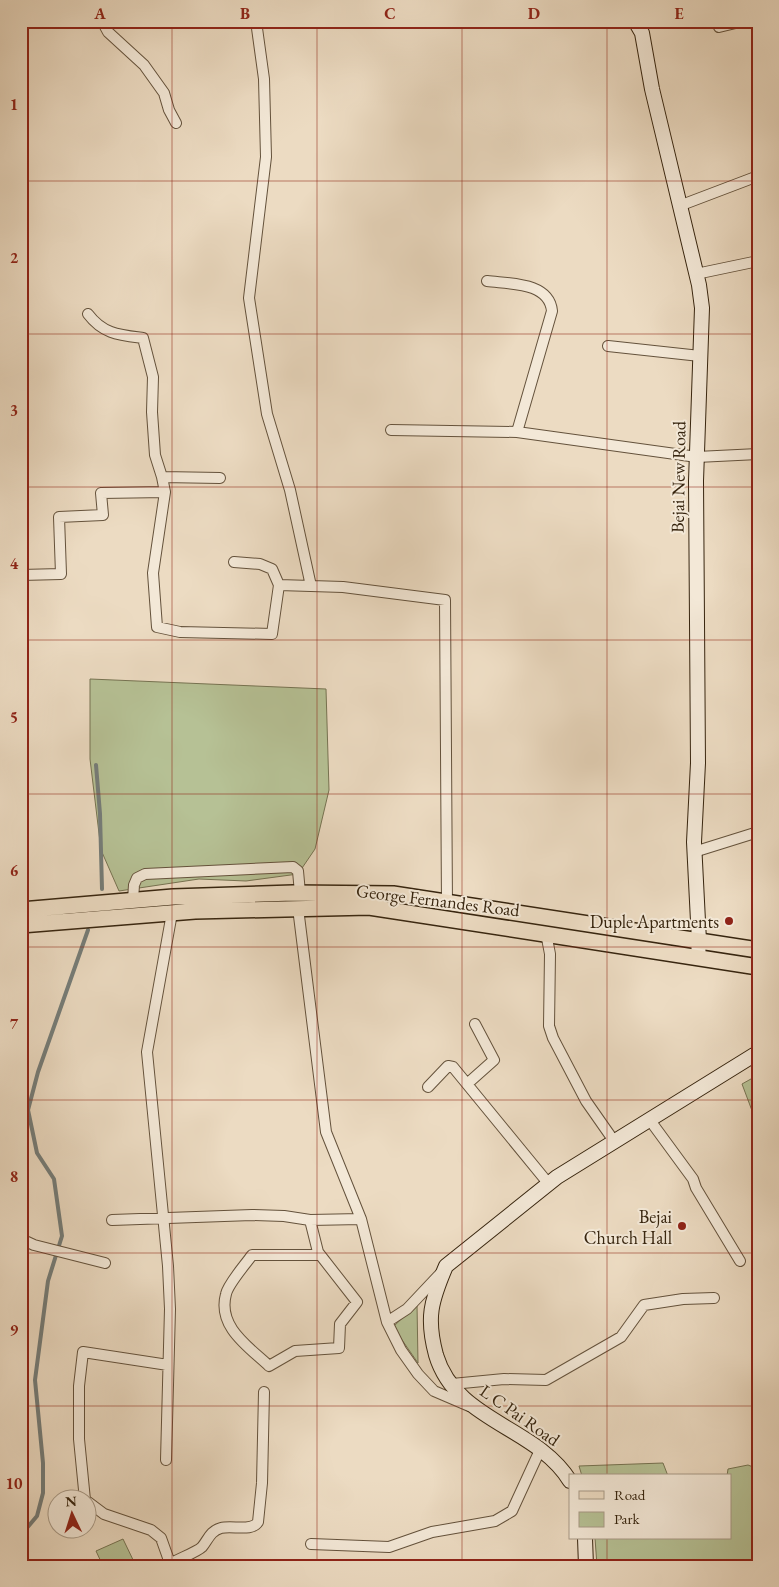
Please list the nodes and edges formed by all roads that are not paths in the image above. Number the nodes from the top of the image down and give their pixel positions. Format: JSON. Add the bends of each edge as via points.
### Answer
{"nodes":[{"id":1,"x":102,"y":21,"type":"edge"},
{"id":2,"x":256,"y":21,"type":"edge"},
{"id":3,"x":635,"y":21,"type":"edge"},
{"id":4,"x":716,"y":21,"type":"edge"},
{"id":5,"x":744,"y":21,"type":"edge"},
{"id":6,"x":176,"y":123,"type":"dead end"},
{"id":7,"x":758,"y":176,"type":"edge"},
{"id":8,"x":679,"y":206,"type":"junction"},
{"id":9,"x":758,"y":261,"type":"edge"},
{"id":10,"x":696,"y":274,"type":"junction"},
{"id":11,"x":487,"y":281,"type":"dead end"},
{"id":12,"x":88,"y":314,"type":"dead end"},
{"id":13,"x":608,"y":346,"type":"dead end"},
{"id":14,"x":700,"y":356,"type":"junction"},
{"id":15,"x":391,"y":430,"type":"dead end"},
{"id":16,"x":517,"y":432,"type":"junction"},
{"id":17,"x":758,"y":454,"type":"edge"},
{"id":18,"x":697,"y":457,"type":"junction"},
{"id":19,"x":162,"y":477,"type":"junction"},
{"id":20,"x":220,"y":478,"type":"dead end"},
{"id":21,"x":165,"y":492,"type":"junction"},
{"id":22,"x":234,"y":562,"type":"dead end"},
{"id":23,"x":21,"y":575,"type":"edge"},
{"id":24,"x":279,"y":585,"type":"junction"},
{"id":25,"x":310,"y":586,"type":"junction"},
{"id":26,"x":758,"y":832,"type":"edge"},
{"id":27,"x":694,"y":852,"type":"junction"},
{"id":28,"x":133,"y":900,"type":"junction"},
{"id":29,"x":299,"y":901,"type":"junction"},
{"id":30,"x":447,"y":904,"type":"junction"},
{"id":31,"x":21,"y":910,"type":"edge"},
{"id":32,"x":172,"y":913,"type":"junction"},
{"id":33,"x":21,"y":925,"type":"edge"},
{"id":34,"x":546,"y":933,"type":"junction"},
{"id":35,"x":699,"y":941,"type":"junction"},
{"id":36,"x":758,"y":950,"type":"edge"},
{"id":37,"x":698,"y":957,"type":"junction"},
{"id":38,"x":758,"y":967,"type":"edge"},
{"id":39,"x":476,"y":1024,"type":"dead end"},
{"id":40,"x":756,"y":1051,"type":"edge"},
{"id":41,"x":467,"y":1084,"type":"junction"},
{"id":42,"x":428,"y":1087,"type":"dead end"},
{"id":43,"x":649,"y":1119,"type":"junction"},
{"id":44,"x":614,"y":1140,"type":"junction"},
{"id":45,"x":548,"y":1183,"type":"junction"},
{"id":46,"x":162,"y":1217,"type":"junction"},
{"id":47,"x":361,"y":1219,"type":"junction"},
{"id":48,"x":112,"y":1220,"type":"dead end"},
{"id":49,"x":310,"y":1220,"type":"junction"},
{"id":50,"x":21,"y":1239,"type":"edge"},
{"id":51,"x":320,"y":1255,"type":"junction"},
{"id":52,"x":740,"y":1261,"type":"dead end"},
{"id":53,"x":105,"y":1263,"type":"dead end"},
{"id":54,"x":446,"y":1266,"type":"junction"},
{"id":55,"x":714,"y":1298,"type":"dead end"},
{"id":56,"x":387,"y":1322,"type":"junction"},
{"id":57,"x":168,"y":1365,"type":"junction"},
{"id":58,"x":452,"y":1384,"type":"junction"},
{"id":59,"x":264,"y":1392,"type":"dead end"},
{"id":60,"x":479,"y":1411,"type":"junction"},
{"id":61,"x":540,"y":1450,"type":"junction"},
{"id":62,"x":166,"y":1460,"type":"dead end"},
{"id":63,"x":569,"y":1480,"type":"edge"},
{"id":64,"x":84,"y":1490,"type":"edge"},
{"id":65,"x":98,"y":1508,"type":"edge"},
{"id":66,"x":585,"y":1540,"type":"edge"},
{"id":67,"x":311,"y":1544,"type":"dead end"},
{"id":68,"x":170,"y":1565,"type":"edge"},
{"id":69,"x":586,"y":1566,"type":"edge"}],
"edges":[{"from":1,"to":6,"type":"street","via":[[108,32],[144,65],[164,93]]},
{"from":2,"to":25,"type":"street","via":[[264,78],[266,157],[249,298],[267,414],[290,490]]},
{"from":3,"to":8,"type":"street","name":"Bejai New Road","via":[[642,33]]},
{"from":4,"to":5,"type":"street","via":[[719,27]]},
{"from":7,"to":8,"type":"street"},
{"from":8,"to":10,"type":"street","name":"Bejai New Road"},
{"from":9,"to":10,"type":"street"},
{"from":10,"to":14,"type":"street","name":"Bejai New Road","via":[[702,308]]},
{"from":11,"to":16,"type":"street","via":[[534,288],[547,296],[551,303],[552,311]]},
{"from":12,"to":19,"type":"street","via":[[97,326],[143,338],[153,377],[155,455]]},
{"from":13,"to":14,"type":"street"},
{"from":14,"to":18,"type":"street","name":"Bejai New Road"},
{"from":15,"to":16,"type":"street"},
{"from":16,"to":18,"type":"street"},
{"from":17,"to":18,"type":"street"},
{"from":18,"to":27,"type":"street","name":"Bejai New Road","via":[[698,763]]},
{"from":19,"to":20,"type":"street"},
{"from":19,"to":21,"type":"street"},
{"from":21,"to":23,"type":"street","via":[[100,493],[103,515],[59,518],[61,574]]},
{"from":21,"to":24,"type":"street","via":[[152,573],[157,627],[180,632],[272,634]]},
{"from":22,"to":24,"type":"street","via":[[260,564],[272,569]]},
{"from":24,"to":25,"type":"street"},
{"from":25,"to":30,"type":"street","via":[[445,600]]},
{"from":26,"to":27,"type":"street"},
{"from":27,"to":35,"type":"street","name":"Bejai New Road"},
{"from":28,"to":29,"type":"main road","name":"George Fernandes Road"},
{"from":28,"to":29,"type":"street","via":[[137,878],[145,874],[293,867],[298,871]]},
{"from":28,"to":31,"type":"main road","name":"George Fernandes Road"},
{"from":29,"to":30,"type":"main road","name":"George Fernandes Road","via":[[393,894]]},
{"from":29,"to":32,"type":"main road","name":"George Fernandes Road"},
{"from":29,"to":34,"type":"main road","name":"George Fernandes Road","via":[[369,907]]},
{"from":29,"to":47,"type":"street","via":[[326,1132]]},
{"from":30,"to":35,"type":"main road","name":"George Fernandes Road"},
{"from":32,"to":33,"type":"main road","name":"George Fernandes Road"},
{"from":32,"to":46,"type":"street","via":[[147,1052]]},
{"from":34,"to":37,"type":"main road","name":"George Fernandes Road"},
{"from":34,"to":44,"type":"street","via":[[550,954],[549,1026],[586,1101]]},
{"from":35,"to":36,"type":"main road","name":"George Fernandes Road"},
{"from":35,"to":37,"type":"street","name":"Bejai New Road"},
{"from":37,"to":38,"type":"main road","name":"George Fernandes Road"},
{"from":39,"to":41,"type":"street","via":[[494,1060]]},
{"from":40,"to":43,"type":"street"},
{"from":41,"to":42,"type":"street","via":[[450,1066]]},
{"from":41,"to":45,"type":"street"},
{"from":43,"to":44,"type":"street"},
{"from":43,"to":52,"type":"street","via":[[693,1179]]},
{"from":44,"to":45,"type":"street"},
{"from":45,"to":54,"type":"street"},
{"from":46,"to":48,"type":"street"},
{"from":46,"to":49,"type":"street","via":[[252,1215]]},
{"from":46,"to":57,"type":"street","via":[[169,1274]]},
{"from":47,"to":49,"type":"street"},
{"from":47,"to":56,"type":"street"},
{"from":49,"to":51,"type":"street"},
{"from":50,"to":53,"type":"street"},
{"from":51,"to":51,"type":"street","via":[[357,1302],[340,1324],[339,1348],[295,1351],[270,1366],[238,1338],[226,1320],[226,1294],[252,1255]]},
{"from":54,"to":56,"type":"street","via":[[420,1296]]},
{"from":54,"to":58,"type":"street","name":"L C Pai Road","via":[[431,1309],[429,1330],[442,1372]]},
{"from":55,"to":58,"type":"street","via":[[644,1305],[621,1337],[546,1380],[504,1379]]},
{"from":56,"to":60,"type":"street","via":[[418,1374],[434,1391]]},
{"from":57,"to":62,"type":"street"},
{"from":57,"to":64,"type":"street","via":[[83,1352],[79,1439]]},
{"from":58,"to":60,"type":"street","name":"L C Pai Road"},
{"from":59,"to":68,"type":"street","via":[[258,1522],[251,1527],[219,1528],[209,1535],[200,1549]]},
{"from":60,"to":61,"type":"street","name":"L C Pai Road"},
{"from":61,"to":63,"type":"street","name":"L C Pai Road"},
{"from":61,"to":67,"type":"street","via":[[512,1511],[495,1521],[432,1532],[389,1546]]},
{"from":65,"to":68,"type":"street","via":[[116,1520],[151,1530],[165,1544]]},
{"from":66,"to":69,"type":"street"}]}
